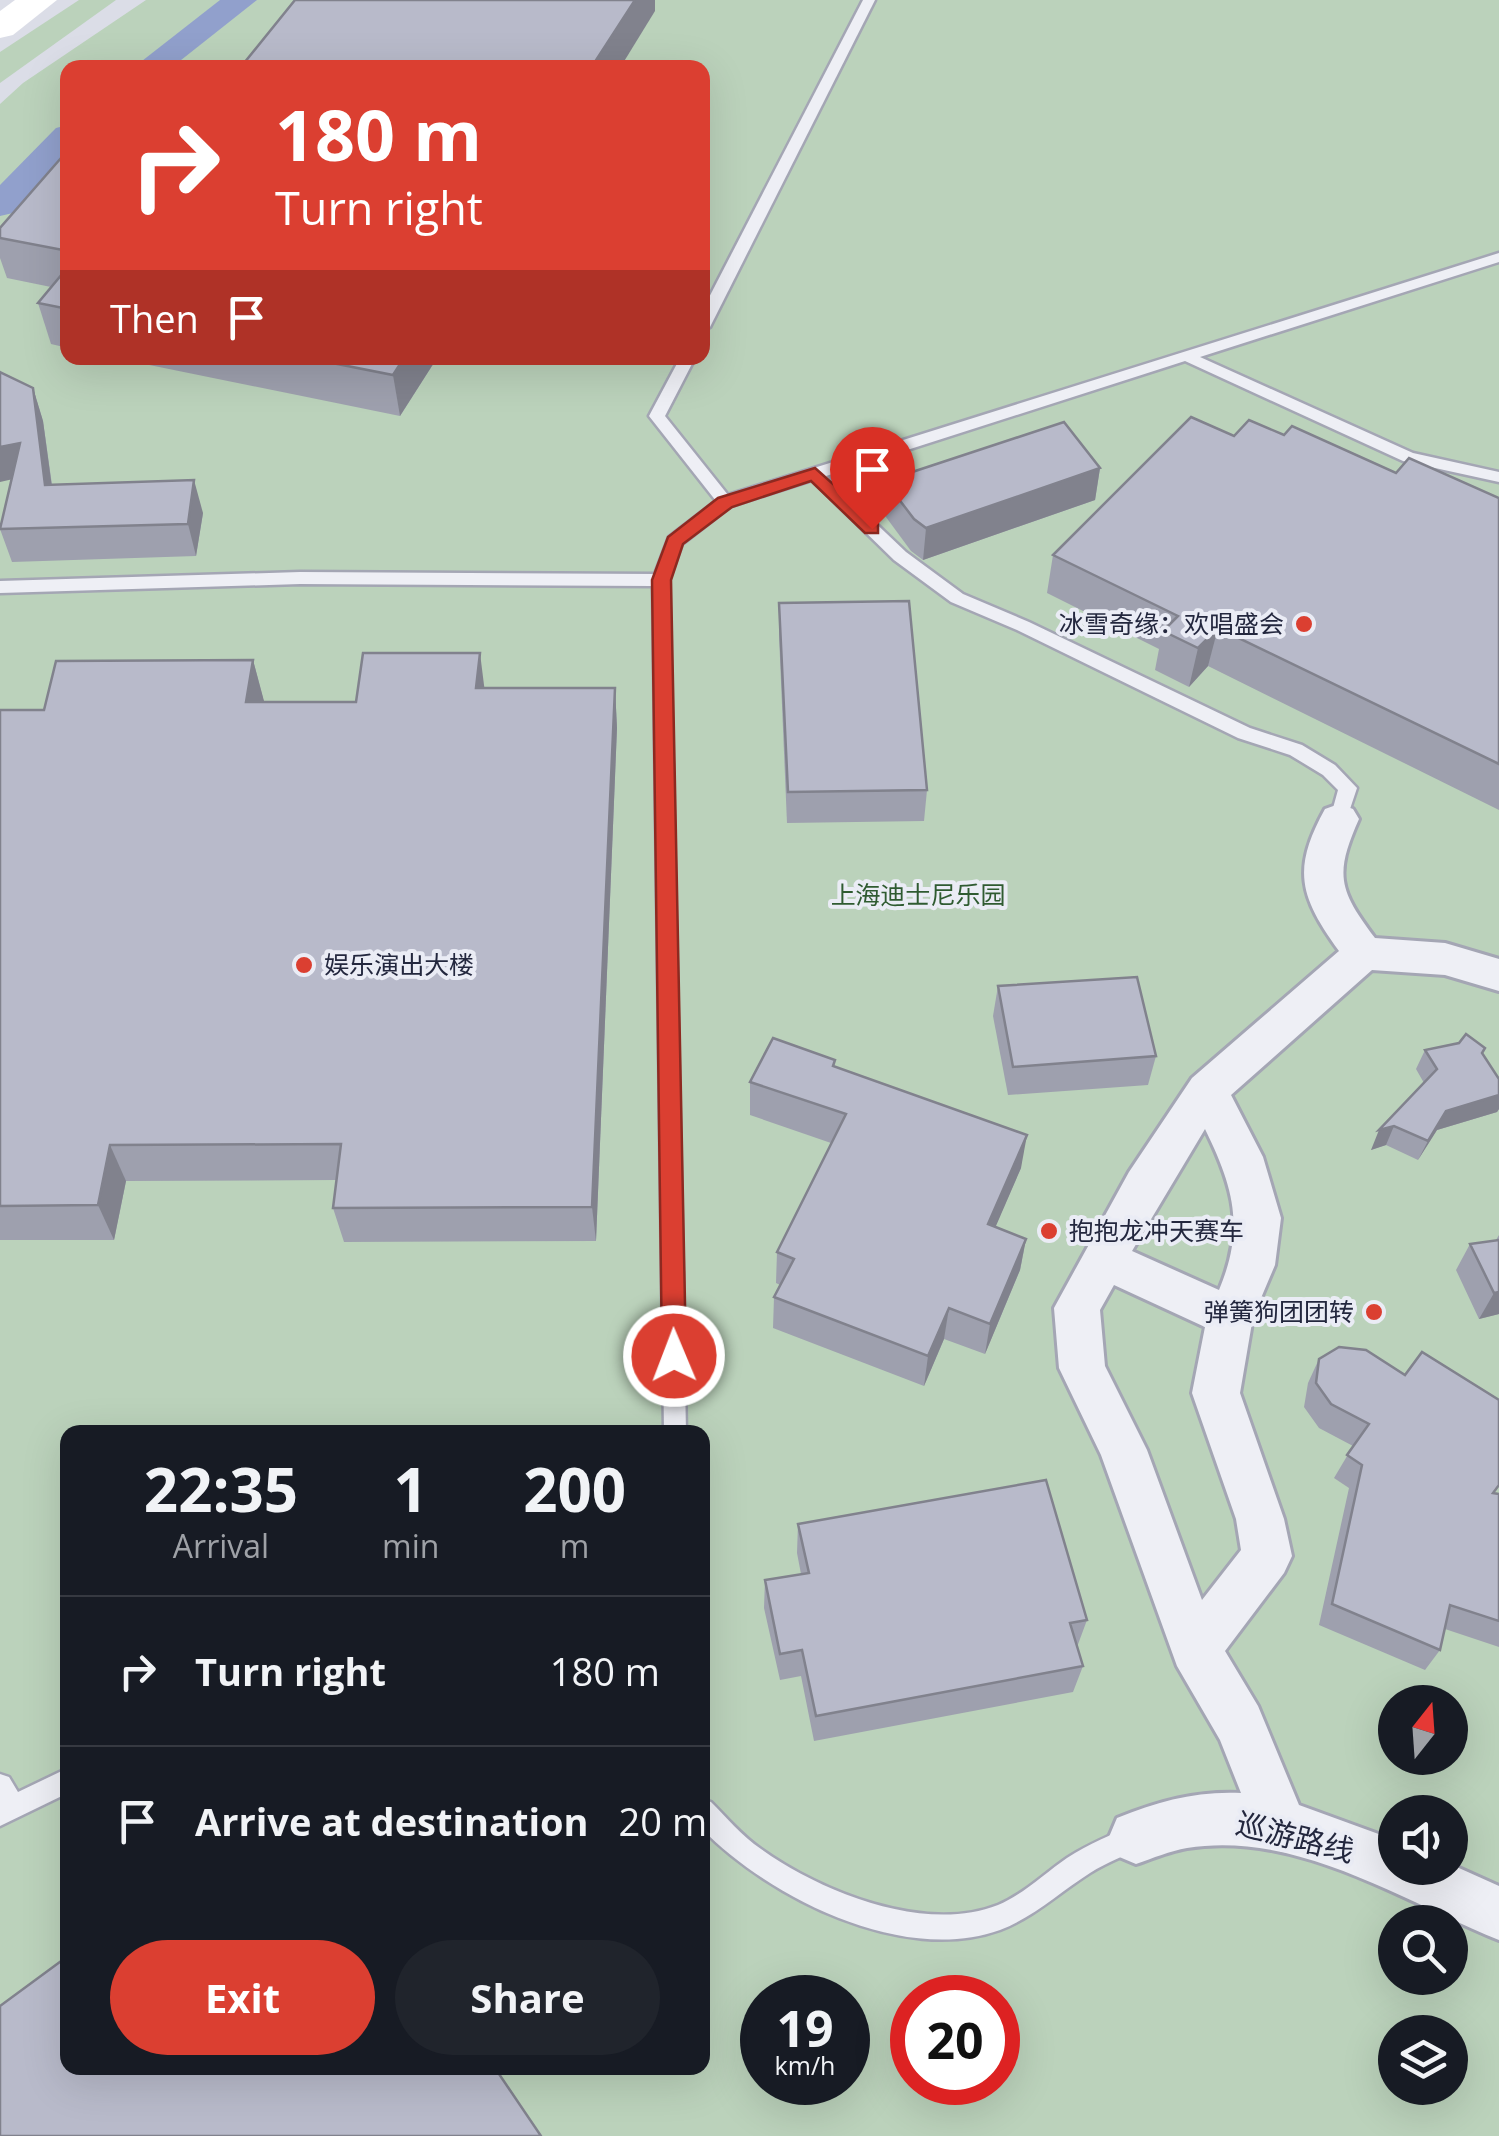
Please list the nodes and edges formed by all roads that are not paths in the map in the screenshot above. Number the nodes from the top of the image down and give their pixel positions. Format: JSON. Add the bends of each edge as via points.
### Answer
{"nodes":[{"id":1,"x":39,"y":0,"type":"edge"},
{"id":2,"x":868,"y":0,"type":"edge"},
{"id":3,"x":0,"y":27,"type":"edge"},
{"id":4,"x":1499,"y":257,"type":"edge"},
{"id":5,"x":710,"y":312,"type":"edge"},
{"id":6,"x":1186,"y":356,"type":"junction"},
{"id":7,"x":683,"y":365,"type":"edge"},
{"id":8,"x":815,"y":474,"type":"junction"},
{"id":9,"x":1499,"y":477,"type":"edge"},
{"id":10,"x":725,"y":502,"type":"junction"},
{"id":11,"x":662,"y":580,"type":"junction"},
{"id":12,"x":0,"y":586,"type":"edge"},
{"id":13,"x":1339,"y":819,"type":"joint"},
{"id":14,"x":1364,"y":953,"type":"junction"},
{"id":15,"x":1499,"y":975,"type":"edge"},
{"id":16,"x":1207,"y":1090,"type":"junction"},
{"id":17,"x":1104,"y":1259,"type":"junction"},
{"id":18,"x":1230,"y":1318,"type":"junction"},
{"id":19,"x":675,"y":1425,"type":"edge"},
{"id":20,"x":1195,"y":1650,"type":"junction"},
{"id":21,"x":60,"y":1783,"type":"edge"},
{"id":22,"x":4,"y":1802,"type":"edge"},
{"id":23,"x":710,"y":1818,"type":"edge"},
{"id":24,"x":1281,"y":1828,"type":"junction"},
{"id":25,"x":1136,"y":1837,"type":"joint"},
{"id":26,"x":1378,"y":1860,"type":"edge"},
{"id":27,"x":1436,"y":1885,"type":"edge"},
{"id":28,"x":1499,"y":1913,"type":"edge"}],
"edges":[{"from":1,"to":3,"type":"street"},
{"from":2,"to":5,"type":"lane"},
{"from":4,"to":6,"type":"lane"},
{"from":6,"to":8,"type":"lane"},
{"from":6,"to":9,"type":"lane","via":[[1410,457]]},
{"from":7,"to":10,"type":"lane","via":[[657,416]]},
{"from":8,"to":10,"type":"lane"},
{"from":8,"to":13,"type":"lane","via":[[900,556],[957,598],[1329,770],[1348,788]]},
{"from":10,"to":11,"type":"lane","via":[[675,541]]},
{"from":11,"to":12,"type":"lane","via":[[300,578]]},
{"from":11,"to":19,"type":"lane"},
{"from":13,"to":14,"type":"street","via":[[1319,870],[1324,896]]},
{"from":14,"to":15,"type":"street","via":[[1445,958]]},
{"from":14,"to":16,"type":"street"},
{"from":16,"to":17,"type":"street"},
{"from":16,"to":18,"type":"street","via":[[1241,1157],[1259,1218],[1252,1265]]},
{"from":17,"to":18,"type":"street"},
{"from":17,"to":20,"type":"street","via":[[1077,1308],[1082,1368],[1124,1450]]},
{"from":18,"to":20,"type":"street","via":[[1216,1393],[1267,1556]]},
{"from":20,"to":24,"type":"street","via":[[1240,1724]]},
{"from":21,"to":22,"type":"lane"},
{"from":23,"to":25,"type":"lane","via":[[750,1858],[814,1894],[906,1923],[943,1927],[1000,1917],[1087,1860]]},
{"from":24,"to":25,"type":"street","name":"巡游路线","via":[[1218,1819]]},
{"from":24,"to":26,"type":"street","name":"巡游路线"},
{"from":27,"to":28,"type":"street","name":"巡游路线"}]}
